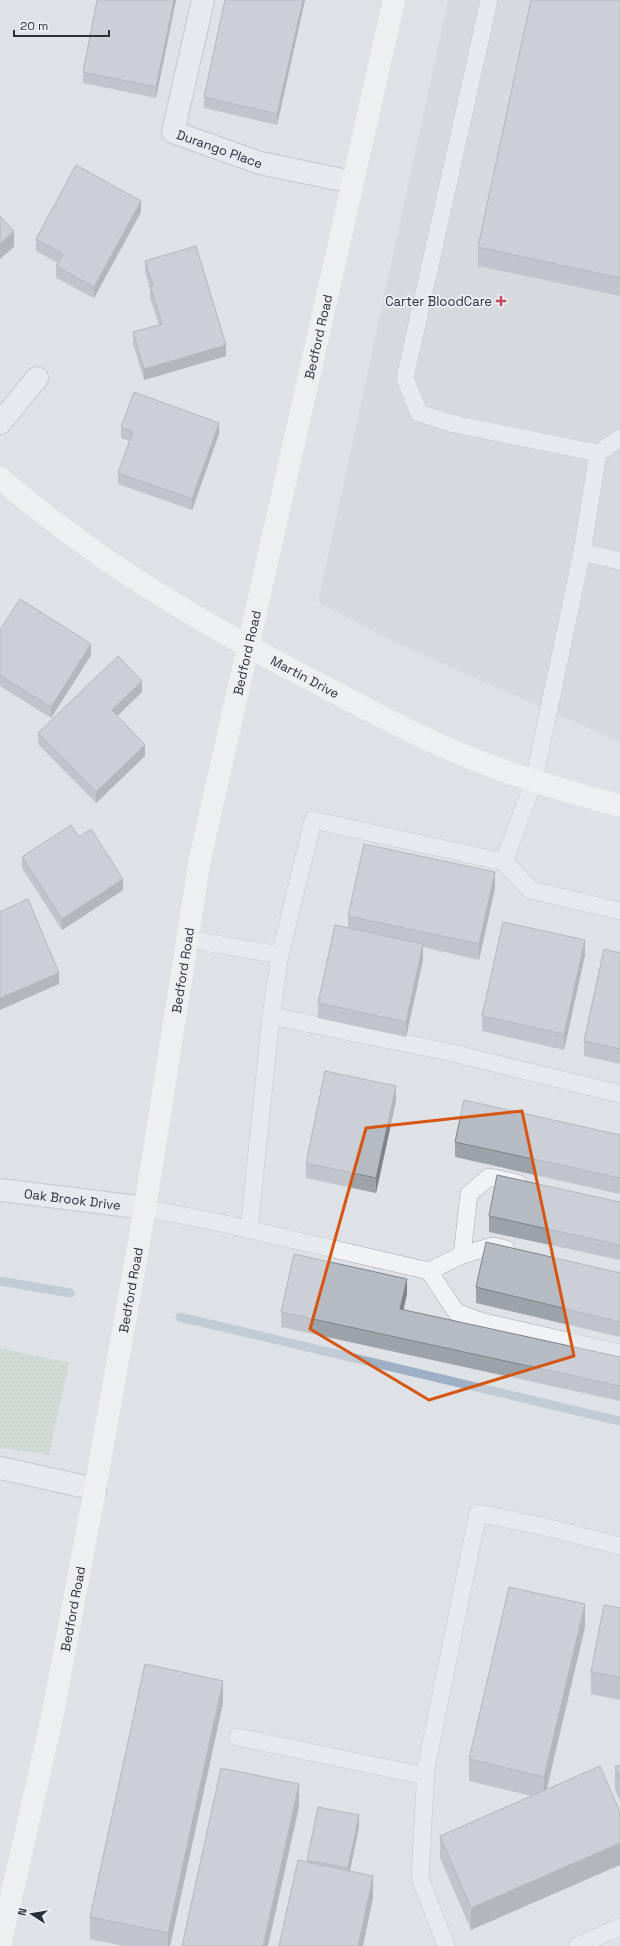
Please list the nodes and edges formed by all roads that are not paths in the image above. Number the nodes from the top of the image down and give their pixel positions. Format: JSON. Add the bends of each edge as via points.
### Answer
{"nodes":[{"id":1,"x":203,"y":0,"type":"edge"},
{"id":2,"x":394,"y":0,"type":"edge"},
{"id":3,"x":489,"y":0,"type":"edge"},
{"id":4,"x":352,"y":182,"type":"junction"},
{"id":5,"x":37,"y":378,"type":"dead end"},
{"id":6,"x":0,"y":423,"type":"edge"},
{"id":7,"x":620,"y":438,"type":"edge"},
{"id":8,"x":598,"y":453,"type":"junction"},
{"id":9,"x":0,"y":478,"type":"edge"},
{"id":10,"x":582,"y":552,"type":"junction"},
{"id":11,"x":620,"y":561,"type":"edge"},
{"id":12,"x":248,"y":647,"type":"junction"},
{"id":13,"x":534,"y":780,"type":"junction"},
{"id":14,"x":620,"y":806,"type":"edge"},
{"id":15,"x":504,"y":862,"type":"junction"},
{"id":16,"x":620,"y":911,"type":"edge"},
{"id":17,"x":187,"y":939,"type":"junction"},
{"id":18,"x":280,"y":955,"type":"junction"},
{"id":19,"x":271,"y":1016,"type":"junction"},
{"id":20,"x":620,"y":1094,"type":"edge"},
{"id":21,"x":535,"y":1186,"type":"edge"},
{"id":22,"x":0,"y":1190,"type":"edge"},
{"id":23,"x":145,"y":1208,"type":"junction"},
{"id":24,"x":249,"y":1230,"type":"junction"},
{"id":25,"x":523,"y":1252,"type":"edge"},
{"id":26,"x":462,"y":1255,"type":"junction"},
{"id":27,"x":429,"y":1271,"type":"junction"},
{"id":28,"x":620,"y":1353,"type":"edge"},
{"id":29,"x":0,"y":1468,"type":"edge"},
{"id":30,"x":95,"y":1489,"type":"junction"},
{"id":31,"x":620,"y":1546,"type":"edge"},
{"id":32,"x":238,"y":1737,"type":"dead end"},
{"id":33,"x":426,"y":1776,"type":"junction"},
{"id":34,"x":620,"y":1927,"type":"edge"},
{"id":35,"x":0,"y":1946,"type":"edge"},
{"id":36,"x":446,"y":1946,"type":"edge"},
{"id":37,"x":577,"y":1946,"type":"edge"}],
"edges":[{"from":1,"to":4,"type":"street","name":"Durango Place","via":[[173,132],[260,163]]},
{"from":2,"to":4,"type":"main road","name":"Bedford Road"},
{"from":3,"to":8,"type":"lane","via":[[405,378],[419,413],[450,423]]},
{"from":4,"to":12,"type":"main road","name":"Bedford Road"},
{"from":5,"to":6,"type":"street"},
{"from":7,"to":8,"type":"lane"},
{"from":8,"to":10,"type":"lane"},
{"from":9,"to":12,"type":"main road","name":"Martin Drive","via":[[93,552],[139,583]]},
{"from":10,"to":11,"type":"lane"},
{"from":10,"to":13,"type":"lane"},
{"from":12,"to":13,"type":"main road","name":"Martin Drive","via":[[419,734],[481,762]]},
{"from":12,"to":17,"type":"main road","name":"Bedford Road","via":[[200,859]]},
{"from":13,"to":14,"type":"main road","name":"Martin Drive"},
{"from":13,"to":15,"type":"lane"},
{"from":15,"to":16,"type":"lane","via":[[531,890]]},
{"from":15,"to":18,"type":"lane","via":[[314,820]]},
{"from":17,"to":18,"type":"lane"},
{"from":17,"to":23,"type":"main road","name":"Bedford Road"},
{"from":18,"to":19,"type":"lane"},
{"from":19,"to":20,"type":"lane","via":[[444,1051]]},
{"from":19,"to":24,"type":"lane"},
{"from":21,"to":26,"type":"lane","via":[[488,1177],[469,1194]]},
{"from":22,"to":23,"type":"street","name":"Oak Brook Drive"},
{"from":23,"to":24,"type":"lane"},
{"from":23,"to":30,"type":"main road","name":"Bedford Road"},
{"from":24,"to":27,"type":"lane"},
{"from":25,"to":26,"type":"lane","via":[[493,1246]]},
{"from":26,"to":27,"type":"lane"},
{"from":27,"to":28,"type":"lane","via":[[456,1312],[480,1321]]},
{"from":29,"to":30,"type":"street"},
{"from":30,"to":35,"type":"main road","name":"Bedford Road","via":[[52,1718]]},
{"from":31,"to":33,"type":"lane","via":[[478,1513]]},
{"from":32,"to":33,"type":"lane"},
{"from":33,"to":36,"type":"lane","via":[[420,1878]]},
{"from":34,"to":37,"type":"lane"}]}
